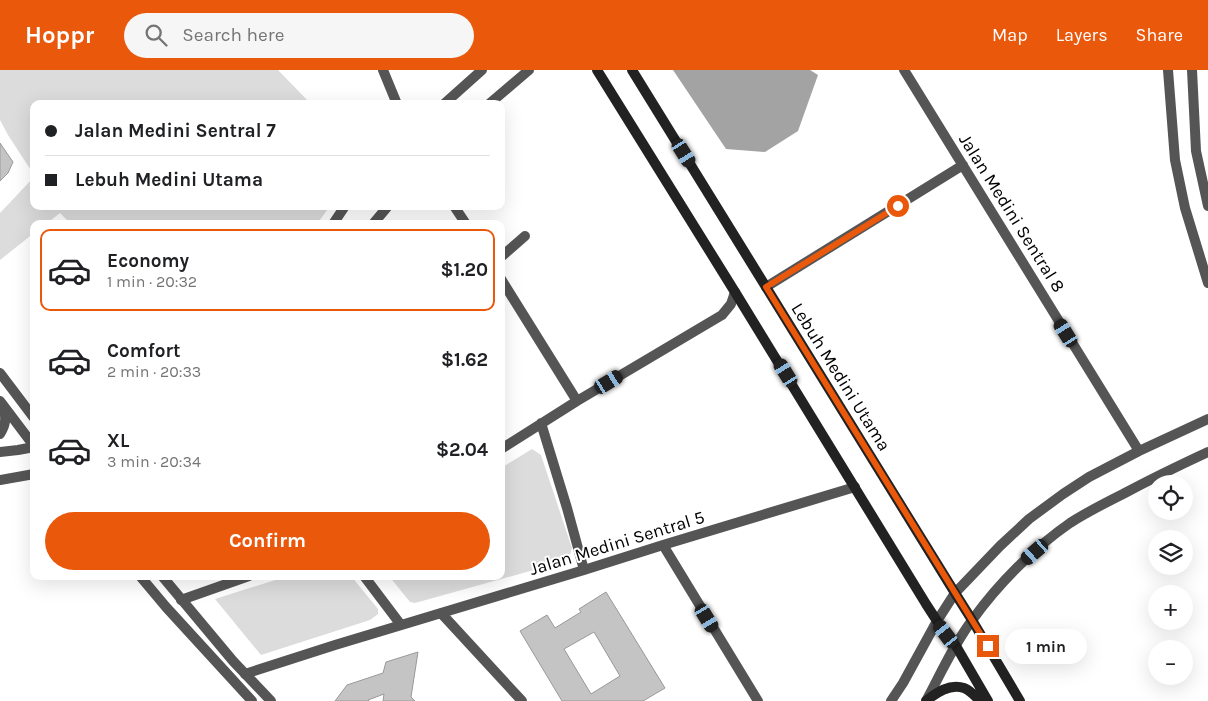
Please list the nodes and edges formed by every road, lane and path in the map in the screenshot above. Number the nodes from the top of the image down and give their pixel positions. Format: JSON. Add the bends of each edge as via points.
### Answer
{"nodes":[{"id":1,"x":383,"y":70,"type":"edge"},
{"id":2,"x":482,"y":70,"type":"edge"},
{"id":3,"x":529,"y":70,"type":"edge"},
{"id":4,"x":597,"y":70,"type":"edge"},
{"id":5,"x":632,"y":70,"type":"edge"},
{"id":6,"x":904,"y":70,"type":"edge"},
{"id":7,"x":1168,"y":70,"type":"edge"},
{"id":8,"x":1192,"y":70,"type":"edge"},
{"id":9,"x":395,"y":100,"type":"edge"},
{"id":10,"x":448,"y":100,"type":"edge"},
{"id":11,"x":494,"y":100,"type":"edge"},
{"id":12,"x":963,"y":166,"type":"junction"},
{"id":13,"x":1208,"y":206,"type":"edge"},
{"id":14,"x":385,"y":210,"type":"edge"},
{"id":15,"x":376,"y":220,"type":"edge"},
{"id":16,"x":525,"y":236,"type":"dead end"},
{"id":17,"x":505,"y":254,"type":"edge"},
{"id":18,"x":1208,"y":282,"type":"edge"},
{"id":19,"x":505,"y":284,"type":"edge"},
{"id":20,"x":766,"y":287,"type":"junction"},
{"id":21,"x":736,"y":292,"type":"junction"},
{"id":22,"x":0,"y":373,"type":"edge"},
{"id":23,"x":577,"y":401,"type":"junction"},
{"id":24,"x":2,"y":404,"type":"edge"},
{"id":25,"x":30,"y":413,"type":"edge"},
{"id":26,"x":1208,"y":419,"type":"edge"},
{"id":27,"x":540,"y":423,"type":"junction"},
{"id":28,"x":0,"y":434,"type":"edge"},
{"id":29,"x":30,"y":441,"type":"edge"},
{"id":30,"x":505,"y":446,"type":"edge"},
{"id":31,"x":30,"y":447,"type":"edge"},
{"id":32,"x":1139,"y":451,"type":"junction"},
{"id":33,"x":0,"y":452,"type":"edge"},
{"id":34,"x":1208,"y":452,"type":"edge"},
{"id":35,"x":30,"y":475,"type":"edge"},
{"id":36,"x":0,"y":480,"type":"edge"},
{"id":37,"x":855,"y":487,"type":"junction"},
{"id":38,"x":662,"y":545,"type":"junction"},
{"id":39,"x":584,"y":570,"type":"junction"},
{"id":40,"x":143,"y":580,"type":"edge"},
{"id":41,"x":165,"y":580,"type":"edge"},
{"id":42,"x":238,"y":580,"type":"edge"},
{"id":43,"x":367,"y":580,"type":"edge"},
{"id":44,"x":954,"y":594,"type":"junction"},
{"id":45,"x":181,"y":600,"type":"junction"},
{"id":46,"x":441,"y":613,"type":"junction"},
{"id":47,"x":972,"y":620,"type":"junction"},
{"id":48,"x":937,"y":621,"type":"junction"},
{"id":49,"x":401,"y":625,"type":"junction"},
{"id":50,"x":956,"y":646,"type":"junction"},
{"id":51,"x":246,"y":674,"type":"junction"},
{"id":52,"x":252,"y":701,"type":"edge"},
{"id":53,"x":271,"y":701,"type":"edge"},
{"id":54,"x":522,"y":701,"type":"edge"},
{"id":55,"x":758,"y":701,"type":"edge"},
{"id":56,"x":892,"y":701,"type":"edge"},
{"id":57,"x":926,"y":701,"type":"edge"},
{"id":58,"x":980,"y":701,"type":"edge"},
{"id":59,"x":988,"y":701,"type":"edge"},
{"id":60,"x":1020,"y":701,"type":"edge"}],
"edges":[{"from":1,"to":9,"type":"street"},
{"from":2,"to":10,"type":"street"},
{"from":3,"to":11,"type":"street"},
{"from":4,"to":21,"type":"main road"},
{"from":5,"to":20,"type":"main road","name":"Lebuh Medini Utama"},
{"from":6,"to":12,"type":"street","name":"Jalan Medini Sentral 8"},
{"from":7,"to":18,"type":"street","via":[[1175,160],[1185,208]]},
{"from":8,"to":13,"type":"street","via":[[1196,151]]},
{"from":12,"to":20,"type":"street"},
{"from":12,"to":32,"type":"street","name":"Jalan Medini Sentral 8"},
{"from":14,"to":15,"type":"street"},
{"from":16,"to":17,"type":"street"},
{"from":19,"to":23,"type":"street"},
{"from":20,"to":44,"type":"main road","name":"Lebuh Medini Utama"},
{"from":21,"to":23,"type":"street","via":[[722,315]]},
{"from":21,"to":37,"type":"main road"},
{"from":22,"to":25,"type":"street"},
{"from":23,"to":27,"type":"street"},
{"from":24,"to":28,"type":"street","via":[[6,419]]},
{"from":24,"to":29,"type":"street"},
{"from":26,"to":32,"type":"street"},
{"from":27,"to":30,"type":"street"},
{"from":27,"to":39,"type":"street"},
{"from":31,"to":33,"type":"street"},
{"from":32,"to":44,"type":"street","via":[[1063,494],[1029,520]]},
{"from":34,"to":47,"type":"street","via":[[1070,523],[1014,570]]},
{"from":35,"to":36,"type":"street"},
{"from":37,"to":38,"type":"street","name":"Jalan Medini Sentral 5"},
{"from":37,"to":48,"type":"main road"},
{"from":38,"to":39,"type":"street","name":"Jalan Medini Sentral 5"},
{"from":38,"to":55,"type":"street"},
{"from":39,"to":46,"type":"street","name":"Jalan Medini Sentral 5"},
{"from":40,"to":52,"type":"street"},
{"from":41,"to":45,"type":"street"},
{"from":42,"to":45,"type":"street"},
{"from":43,"to":49,"type":"street"},
{"from":44,"to":47,"type":"main road","name":"Lebuh Medini Utama"},
{"from":44,"to":48,"type":"street"},
{"from":45,"to":51,"type":"street"},
{"from":46,"to":49,"type":"street","name":"Jalan Medini Sentral 5"},
{"from":46,"to":54,"type":"street"},
{"from":47,"to":50,"type":"street"},
{"from":47,"to":60,"type":"main road","name":"Lebuh Medini Utama"},
{"from":48,"to":50,"type":"main road"},
{"from":48,"to":56,"type":"street"},
{"from":49,"to":51,"type":"street","name":"Jalan Medini Sentral 5"},
{"from":50,"to":57,"type":"street"},
{"from":50,"to":59,"type":"main road"},
{"from":51,"to":53,"type":"street"},
{"from":57,"to":58,"type":"main road","via":[[937,692],[954,687],[972,692]]}]}
